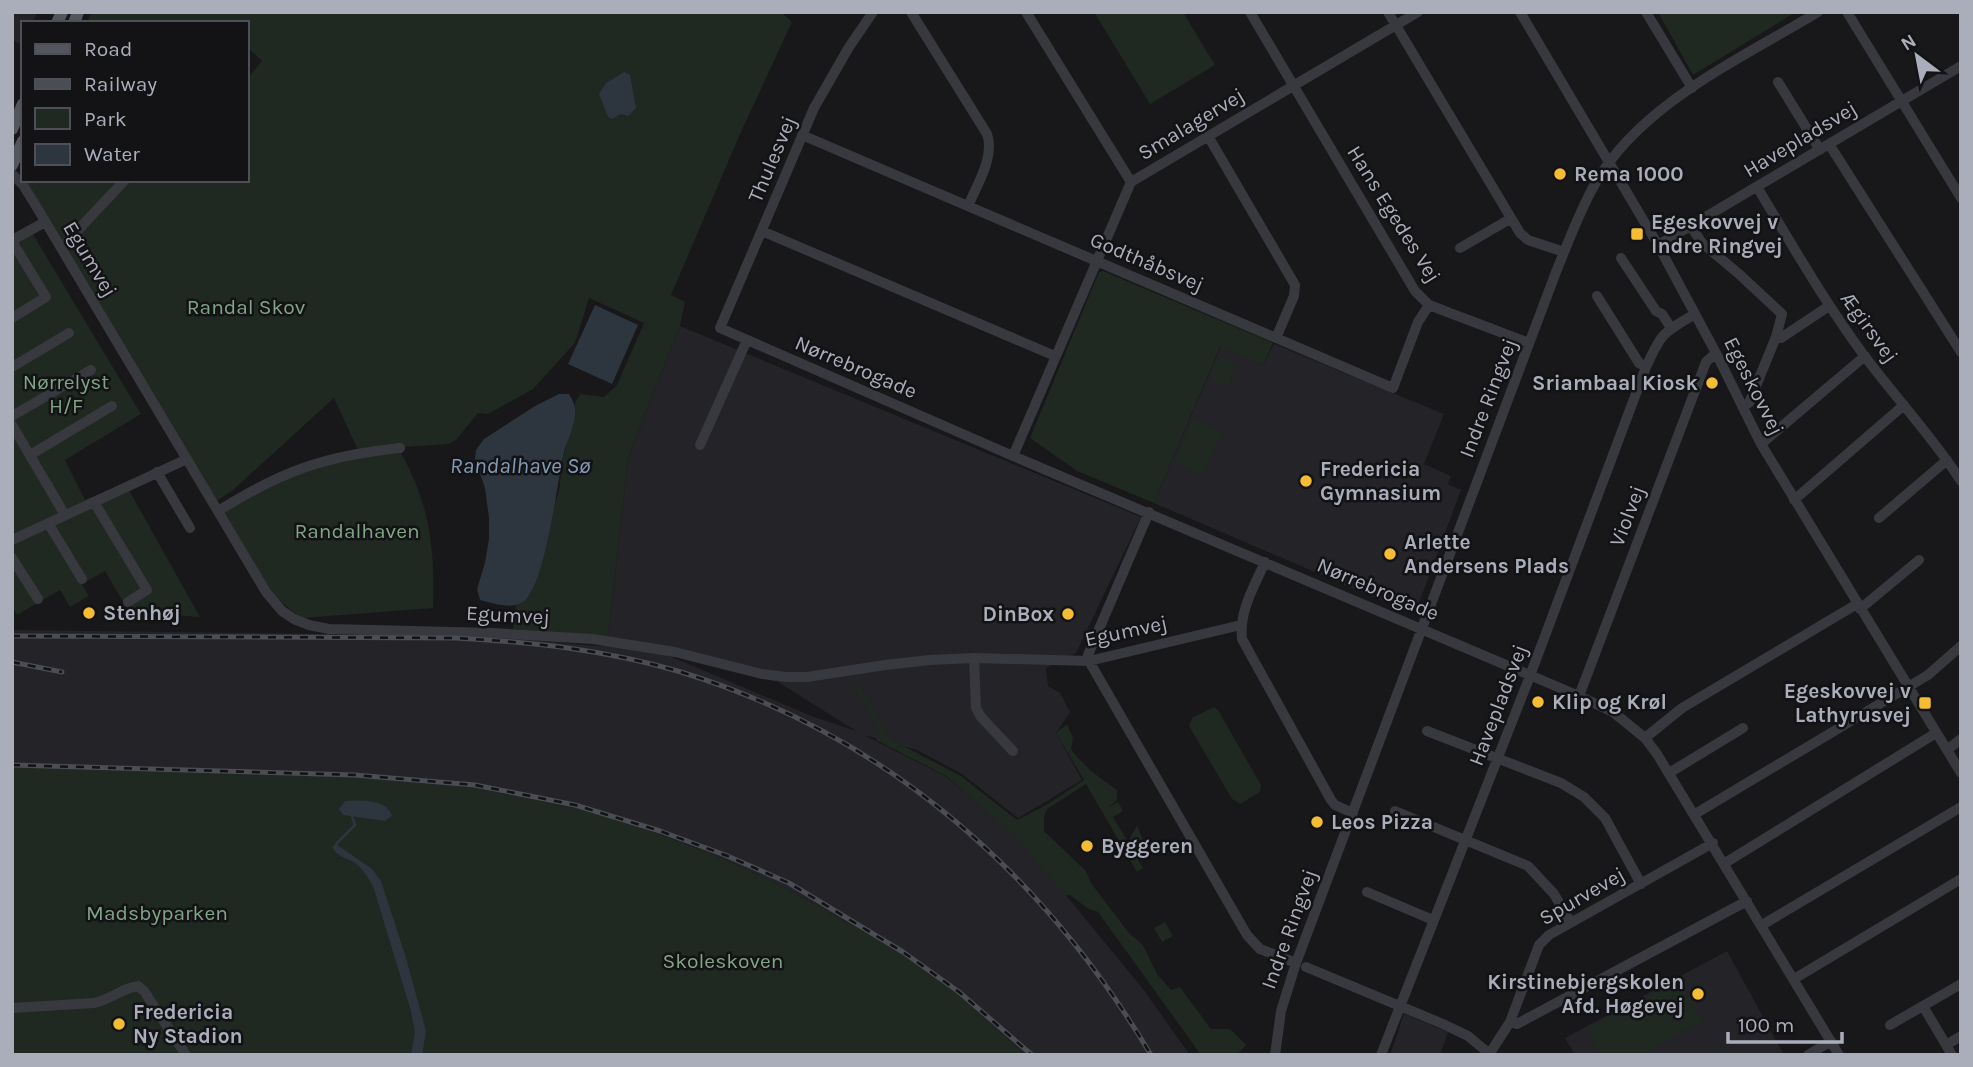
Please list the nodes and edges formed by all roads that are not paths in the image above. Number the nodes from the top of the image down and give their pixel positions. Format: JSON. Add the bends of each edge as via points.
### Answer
{"nodes":[{"id":1,"x":873,"y":12,"type":"edge"},
{"id":2,"x":911,"y":12,"type":"edge"},
{"id":3,"x":1026,"y":12,"type":"edge"},
{"id":4,"x":1251,"y":12,"type":"edge"},
{"id":5,"x":1388,"y":12,"type":"edge"},
{"id":6,"x":1418,"y":12,"type":"edge"},
{"id":7,"x":1520,"y":12,"type":"edge"},
{"id":8,"x":1646,"y":12,"type":"edge"},
{"id":9,"x":1818,"y":12,"type":"edge"},
{"id":10,"x":1847,"y":12,"type":"edge"},
{"id":11,"x":1396,"y":25,"type":"junction"},
{"id":12,"x":1959,"y":70,"type":"edge"},
{"id":13,"x":1778,"y":82,"type":"dead end"},
{"id":14,"x":1294,"y":86,"type":"junction"},
{"id":15,"x":1692,"y":88,"type":"junction"},
{"id":16,"x":1902,"y":101,"type":"junction"},
{"id":17,"x":802,"y":135,"type":"junction"},
{"id":18,"x":1208,"y":136,"type":"junction"},
{"id":19,"x":21,"y":145,"type":"edge"},
{"id":20,"x":1824,"y":147,"type":"junction"},
{"id":21,"x":1609,"y":163,"type":"junction"},
{"id":22,"x":12,"y":165,"type":"edge"},
{"id":23,"x":12,"y":174,"type":"edge"},
{"id":24,"x":123,"y":182,"type":"edge"},
{"id":25,"x":1131,"y":182,"type":"junction"},
{"id":26,"x":1757,"y":187,"type":"junction"},
{"id":27,"x":1961,"y":198,"type":"edge"},
{"id":28,"x":968,"y":206,"type":"junction"},
{"id":29,"x":1510,"y":219,"type":"junction"},
{"id":30,"x":45,"y":222,"type":"junction"},
{"id":31,"x":1690,"y":225,"type":"junction"},
{"id":32,"x":762,"y":231,"type":"junction"},
{"id":33,"x":1658,"y":245,"type":"junction"},
{"id":34,"x":61,"y":248,"type":"junction"},
{"id":35,"x":1460,"y":248,"type":"dead end"},
{"id":36,"x":1564,"y":253,"type":"junction"},
{"id":37,"x":1621,"y":258,"type":"dead end"},
{"id":38,"x":1096,"y":261,"type":"junction"},
{"id":39,"x":1597,"y":296,"type":"dead end"},
{"id":40,"x":1429,"y":305,"type":"junction"},
{"id":41,"x":1829,"y":306,"type":"junction"},
{"id":42,"x":1695,"y":314,"type":"junction"},
{"id":43,"x":12,"y":318,"type":"edge"},
{"id":44,"x":720,"y":328,"type":"joint"},
{"id":45,"x":1671,"y":328,"type":"junction"},
{"id":46,"x":69,"y":333,"type":"dead end"},
{"id":47,"x":1776,"y":337,"type":"junction"},
{"id":48,"x":1276,"y":338,"type":"junction"},
{"id":49,"x":747,"y":340,"type":"junction"},
{"id":50,"x":1530,"y":343,"type":"junction"},
{"id":51,"x":1961,"y":352,"type":"edge"},
{"id":52,"x":1716,"y":353,"type":"junction"},
{"id":53,"x":1055,"y":356,"type":"junction"},
{"id":54,"x":1865,"y":356,"type":"junction"},
{"id":55,"x":12,"y":367,"type":"edge"},
{"id":56,"x":1646,"y":367,"type":"junction"},
{"id":57,"x":91,"y":370,"type":"dead end"},
{"id":58,"x":1904,"y":405,"type":"junction"},
{"id":59,"x":113,"y":406,"type":"dead end"},
{"id":60,"x":1742,"y":406,"type":"junction"},
{"id":61,"x":12,"y":416,"type":"edge"},
{"id":62,"x":12,"y":425,"type":"edge"},
{"id":63,"x":700,"y":444,"type":"dead end"},
{"id":64,"x":1761,"y":444,"type":"junction"},
{"id":65,"x":400,"y":448,"type":"dead end"},
{"id":66,"x":30,"y":455,"type":"junction"},
{"id":67,"x":1013,"y":456,"type":"junction"},
{"id":68,"x":187,"y":459,"type":"junction"},
{"id":69,"x":1948,"y":460,"type":"junction"},
{"id":70,"x":157,"y":472,"type":"junction"},
{"id":71,"x":1961,"y":481,"type":"edge"},
{"id":72,"x":1794,"y":500,"type":"junction"},
{"id":73,"x":94,"y":502,"type":"junction"},
{"id":74,"x":218,"y":511,"type":"junction"},
{"id":75,"x":1149,"y":512,"type":"junction"},
{"id":76,"x":65,"y":515,"type":"junction"},
{"id":77,"x":1879,"y":518,"type":"dead end"},
{"id":78,"x":48,"y":523,"type":"junction"},
{"id":79,"x":12,"y":525,"type":"edge"},
{"id":80,"x":190,"y":528,"type":"dead end"},
{"id":81,"x":16,"y":538,"type":"edge"},
{"id":82,"x":12,"y":558,"type":"edge"},
{"id":83,"x":1919,"y":560,"type":"dead end"},
{"id":84,"x":1265,"y":562,"type":"junction"},
{"id":85,"x":82,"y":579,"type":"dead end"},
{"id":86,"x":38,"y":599,"type":"dead end"},
{"id":87,"x":128,"y":602,"type":"dead end"},
{"id":88,"x":1858,"y":606,"type":"junction"},
{"id":89,"x":1241,"y":625,"type":"junction"},
{"id":90,"x":1422,"y":629,"type":"junction"},
{"id":91,"x":1961,"y":646,"type":"edge"},
{"id":92,"x":974,"y":658,"type":"junction"},
{"id":93,"x":1089,"y":662,"type":"junction"},
{"id":94,"x":1530,"y":675,"type":"junction"},
{"id":95,"x":1908,"y":687,"type":"junction"},
{"id":96,"x":1579,"y":696,"type":"junction"},
{"id":97,"x":1743,"y":728,"type":"dead end"},
{"id":98,"x":1427,"y":731,"type":"dead end"},
{"id":99,"x":1936,"y":733,"type":"junction"},
{"id":100,"x":1645,"y":738,"type":"junction"},
{"id":101,"x":1961,"y":739,"type":"edge"},
{"id":102,"x":1947,"y":750,"type":"junction"},
{"id":103,"x":1013,"y":751,"type":"dead end"},
{"id":104,"x":1498,"y":759,"type":"junction"},
{"id":105,"x":1669,"y":773,"type":"junction"},
{"id":106,"x":1961,"y":773,"type":"edge"},
{"id":107,"x":1961,"y":807,"type":"edge"},
{"id":108,"x":1395,"y":811,"type":"dead end"},
{"id":109,"x":1353,"y":813,"type":"junction"},
{"id":110,"x":1695,"y":814,"type":"junction"},
{"id":111,"x":1466,"y":839,"type":"junction"},
{"id":112,"x":1713,"y":843,"type":"junction"},
{"id":113,"x":1725,"y":863,"type":"junction"},
{"id":114,"x":1961,"y":879,"type":"edge"},
{"id":115,"x":1641,"y":884,"type":"junction"},
{"id":116,"x":1367,"y":892,"type":"dead end"},
{"id":117,"x":1747,"y":901,"type":"junction"},
{"id":118,"x":1433,"y":920,"type":"junction"},
{"id":119,"x":1570,"y":921,"type":"junction"},
{"id":120,"x":1762,"y":925,"type":"junction"},
{"id":121,"x":1301,"y":965,"type":"junction"},
{"id":122,"x":1794,"y":979,"type":"junction"},
{"id":123,"x":1961,"y":984,"type":"edge"},
{"id":124,"x":1399,"y":1006,"type":"junction"},
{"id":125,"x":1923,"y":1006,"type":"junction"},
{"id":126,"x":12,"y":1008,"type":"edge"},
{"id":127,"x":1510,"y":1022,"type":"junction"},
{"id":128,"x":1890,"y":1025,"type":"dead end"},
{"id":129,"x":1961,"y":1036,"type":"edge"},
{"id":130,"x":1831,"y":1041,"type":"junction"},
{"id":131,"x":1949,"y":1050,"type":"edge"},
{"id":132,"x":1490,"y":1054,"type":"edge"},
{"id":133,"x":186,"y":1055,"type":"edge"},
{"id":134,"x":1275,"y":1055,"type":"edge"},
{"id":135,"x":1381,"y":1055,"type":"edge"},
{"id":136,"x":1808,"y":1055,"type":"edge"},
{"id":137,"x":1839,"y":1055,"type":"edge"}],
"edges":[{"from":1,"to":17,"type":"street","name":"Thulesvej","via":[[830,78]]},
{"from":2,"to":28,"type":"street","via":[[990,144]]},
{"from":3,"to":25,"type":"street"},
{"from":4,"to":14,"type":"street","name":"Hans Egedes Vej"},
{"from":5,"to":11,"type":"street"},
{"from":6,"to":11,"type":"street","name":"Smalagervej"},
{"from":7,"to":21,"type":"street","name":"Egeskovvej"},
{"from":8,"to":15,"type":"street"},
{"from":9,"to":15,"type":"street","name":"Indre Ringvej"},
{"from":10,"to":16,"type":"street"},
{"from":11,"to":14,"type":"street","name":"Smalagervej"},
{"from":11,"to":29,"type":"street"},
{"from":12,"to":16,"type":"street","name":"Havepladsvej"},
{"from":13,"to":20,"type":"street"},
{"from":14,"to":18,"type":"street","name":"Smalagervej"},
{"from":14,"to":40,"type":"street","name":"Hans Egedes Vej","via":[[1415,291]]},
{"from":15,"to":21,"type":"street","name":"Indre Ringvej","via":[[1642,126]]},
{"from":16,"to":20,"type":"street","name":"Havepladsvej"},
{"from":16,"to":27,"type":"street"},
{"from":17,"to":28,"type":"street","name":"Godthåbsvej"},
{"from":17,"to":32,"type":"street","name":"Thulesvej"},
{"from":18,"to":25,"type":"street","name":"Smalagervej"},
{"from":18,"to":48,"type":"street","via":[[1295,285]]},
{"from":19,"to":22,"type":"main road"},
{"from":20,"to":26,"type":"street","name":"Havepladsvej"},
{"from":20,"to":51,"type":"street"},
{"from":21,"to":33,"type":"street","name":"Egeskovvej"},
{"from":21,"to":36,"type":"street","name":"Indre Ringvej"},
{"from":23,"to":30,"type":"street","name":"Egumvej"},
{"from":24,"to":34,"type":"street"},
{"from":25,"to":38,"type":"street","name":"Smalagervej"},
{"from":26,"to":31,"type":"street","name":"Havepladsvej"},
{"from":26,"to":41,"type":"street","name":"Ægirsvej"},
{"from":28,"to":38,"type":"street","name":"Godthåbsvej"},
{"from":29,"to":35,"type":"street"},
{"from":29,"to":36,"type":"street","via":[[1528,240]]},
{"from":30,"to":34,"type":"street","name":"Egumvej"},
{"from":30,"to":43,"type":"street","via":[[13,243],[46,297]]},
{"from":31,"to":33,"type":"street","name":"Havepladsvej"},
{"from":31,"to":47,"type":"street","via":[[1702,243],[1782,314]]},
{"from":32,"to":44,"type":"street","name":"Thulesvej"},
{"from":32,"to":53,"type":"street"},
{"from":33,"to":42,"type":"street","name":"Egeskovvej"},
{"from":34,"to":68,"type":"street","name":"Egumvej"},
{"from":36,"to":50,"type":"street","name":"Indre Ringvej"},
{"from":37,"to":45,"type":"street"},
{"from":38,"to":48,"type":"street","name":"Godthåbsvej"},
{"from":38,"to":53,"type":"street","name":"Smalagervej"},
{"from":39,"to":56,"type":"street"},
{"from":40,"to":48,"type":"street","name":"Godthåbsvej","via":[[1393,388]]},
{"from":40,"to":50,"type":"street","name":"Hans Egedes Vej"},
{"from":41,"to":47,"type":"street"},
{"from":41,"to":54,"type":"street","name":"Ægirsvej"},
{"from":42,"to":45,"type":"street","name":"Havepladsvej"},
{"from":42,"to":52,"type":"street","name":"Egeskovvej"},
{"from":44,"to":49,"type":"street","name":"Nørrebrogade"},
{"from":45,"to":56,"type":"street","name":"Havepladsvej","via":[[1660,337]]},
{"from":46,"to":55,"type":"street"},
{"from":47,"to":60,"type":"street","via":[[1749,403]]},
{"from":49,"to":63,"type":"street"},
{"from":49,"to":67,"type":"street","name":"Nørrebrogade"},
{"from":50,"to":90,"type":"street","name":"Indre Ringvej"},
{"from":52,"to":60,"type":"street","name":"Egeskovvej"},
{"from":52,"to":96,"type":"street","name":"Violvej","via":[[1706,362]]},
{"from":53,"to":67,"type":"street","name":"Smalagervej"},
{"from":54,"to":58,"type":"street","name":"Ægirsvej"},
{"from":54,"to":64,"type":"street"},
{"from":56,"to":94,"type":"street","name":"Havepladsvej"},
{"from":57,"to":61,"type":"street"},
{"from":58,"to":69,"type":"street","name":"Ægirsvej"},
{"from":58,"to":72,"type":"street"},
{"from":59,"to":66,"type":"street"},
{"from":60,"to":64,"type":"street","name":"Egeskovvej"},
{"from":62,"to":66,"type":"street"},
{"from":64,"to":72,"type":"street","name":"Egeskovvej"},
{"from":65,"to":74,"type":"street","via":[[297,468]]},
{"from":66,"to":76,"type":"street"},
{"from":67,"to":75,"type":"street","name":"Nørrebrogade"},
{"from":68,"to":70,"type":"street"},
{"from":68,"to":74,"type":"street","name":"Egumvej"},
{"from":69,"to":71,"type":"street","name":"Ægirsvej"},
{"from":69,"to":77,"type":"street"},
{"from":70,"to":73,"type":"street"},
{"from":70,"to":80,"type":"street"},
{"from":72,"to":88,"type":"street","name":"Egeskovvej"},
{"from":73,"to":76,"type":"street"},
{"from":73,"to":87,"type":"street","via":[[147,590]]},
{"from":74,"to":92,"type":"street","name":"Egumvej","via":[[272,601],[309,625],[354,631],[593,639],[786,677]]},
{"from":75,"to":84,"type":"street","name":"Nørrebrogade"},
{"from":75,"to":93,"type":"street","via":[[1088,655]]},
{"from":76,"to":78,"type":"street"},
{"from":78,"to":81,"type":"street"},
{"from":78,"to":85,"type":"street"},
{"from":79,"to":81,"type":"street"},
{"from":82,"to":86,"type":"street"},
{"from":83,"to":88,"type":"street"},
{"from":84,"to":89,"type":"street"},
{"from":84,"to":90,"type":"street","name":"Nørrebrogade"},
{"from":88,"to":95,"type":"street","name":"Egeskovvej"},
{"from":88,"to":100,"type":"street","via":[[1682,708]]},
{"from":89,"to":93,"type":"street","name":"Egumvej"},
{"from":89,"to":109,"type":"street","via":[[1247,649],[1331,800]]},
{"from":90,"to":94,"type":"street","name":"Nørrebrogade"},
{"from":90,"to":109,"type":"street","name":"Indre Ringvej"},
{"from":91,"to":95,"type":"street"},
{"from":92,"to":93,"type":"street","name":"Egumvej"},
{"from":92,"to":103,"type":"street","via":[[976,708]]},
{"from":93,"to":121,"type":"street","via":[[1247,935],[1260,949]]},
{"from":94,"to":96,"type":"street","name":"Nørrebrogade"},
{"from":94,"to":104,"type":"street","name":"Havepladsvej"},
{"from":95,"to":99,"type":"street","name":"Egeskovvej"},
{"from":95,"to":110,"type":"street"},
{"from":96,"to":100,"type":"street","name":"Nørrebrogade","via":[[1613,712]]},
{"from":97,"to":105,"type":"street"},
{"from":98,"to":104,"type":"street"},
{"from":99,"to":102,"type":"street","name":"Egeskovvej"},
{"from":99,"to":113,"type":"street"},
{"from":100,"to":105,"type":"street","name":"Nørrebrogade"},
{"from":101,"to":102,"type":"street"},
{"from":102,"to":106,"type":"street","name":"Egeskovvej"},
{"from":104,"to":111,"type":"street","name":"Havepladsvej"},
{"from":104,"to":115,"type":"street","via":[[1561,783],[1584,797],[1605,818]]},
{"from":105,"to":110,"type":"street","name":"Nørrebrogade"},
{"from":107,"to":120,"type":"street"},
{"from":108,"to":111,"type":"street"},
{"from":109,"to":121,"type":"street","name":"Indre Ringvej"},
{"from":110,"to":112,"type":"street","name":"Nørrebrogade"},
{"from":111,"to":118,"type":"street","name":"Havepladsvej"},
{"from":111,"to":119,"type":"street","via":[[1528,866],[1554,894]]},
{"from":112,"to":113,"type":"street","name":"Nørrebrogade"},
{"from":112,"to":115,"type":"street","name":"Spurvevej"},
{"from":113,"to":117,"type":"street","name":"Nørrebrogade"},
{"from":114,"to":122,"type":"street"},
{"from":115,"to":119,"type":"street","name":"Spurvevej"},
{"from":116,"to":118,"type":"street"},
{"from":117,"to":120,"type":"street","name":"Nørrebrogade"},
{"from":117,"to":127,"type":"street","via":[[1517,1024]]},
{"from":118,"to":124,"type":"street","name":"Havepladsvej"},
{"from":119,"to":127,"type":"street","name":"Spurvevej","via":[[1539,946]]},
{"from":120,"to":122,"type":"street","name":"Nørrebrogade"},
{"from":121,"to":124,"type":"street"},
{"from":121,"to":134,"type":"street","name":"Indre Ringvej","via":[[1281,1011]]},
{"from":122,"to":130,"type":"street","name":"Nørrebrogade"},
{"from":123,"to":125,"type":"street"},
{"from":124,"to":132,"type":"street","via":[[1468,1037]]},
{"from":124,"to":135,"type":"street","name":"Havepladsvej"},
{"from":125,"to":128,"type":"street"},
{"from":125,"to":131,"type":"street"},
{"from":126,"to":133,"type":"street","via":[[94,1003],[138,986]]},
{"from":127,"to":132,"type":"street","name":"Spurvevej"},
{"from":129,"to":131,"type":"street"},
{"from":130,"to":136,"type":"street"},
{"from":130,"to":137,"type":"street","name":"Nørrebrogade"}]}
